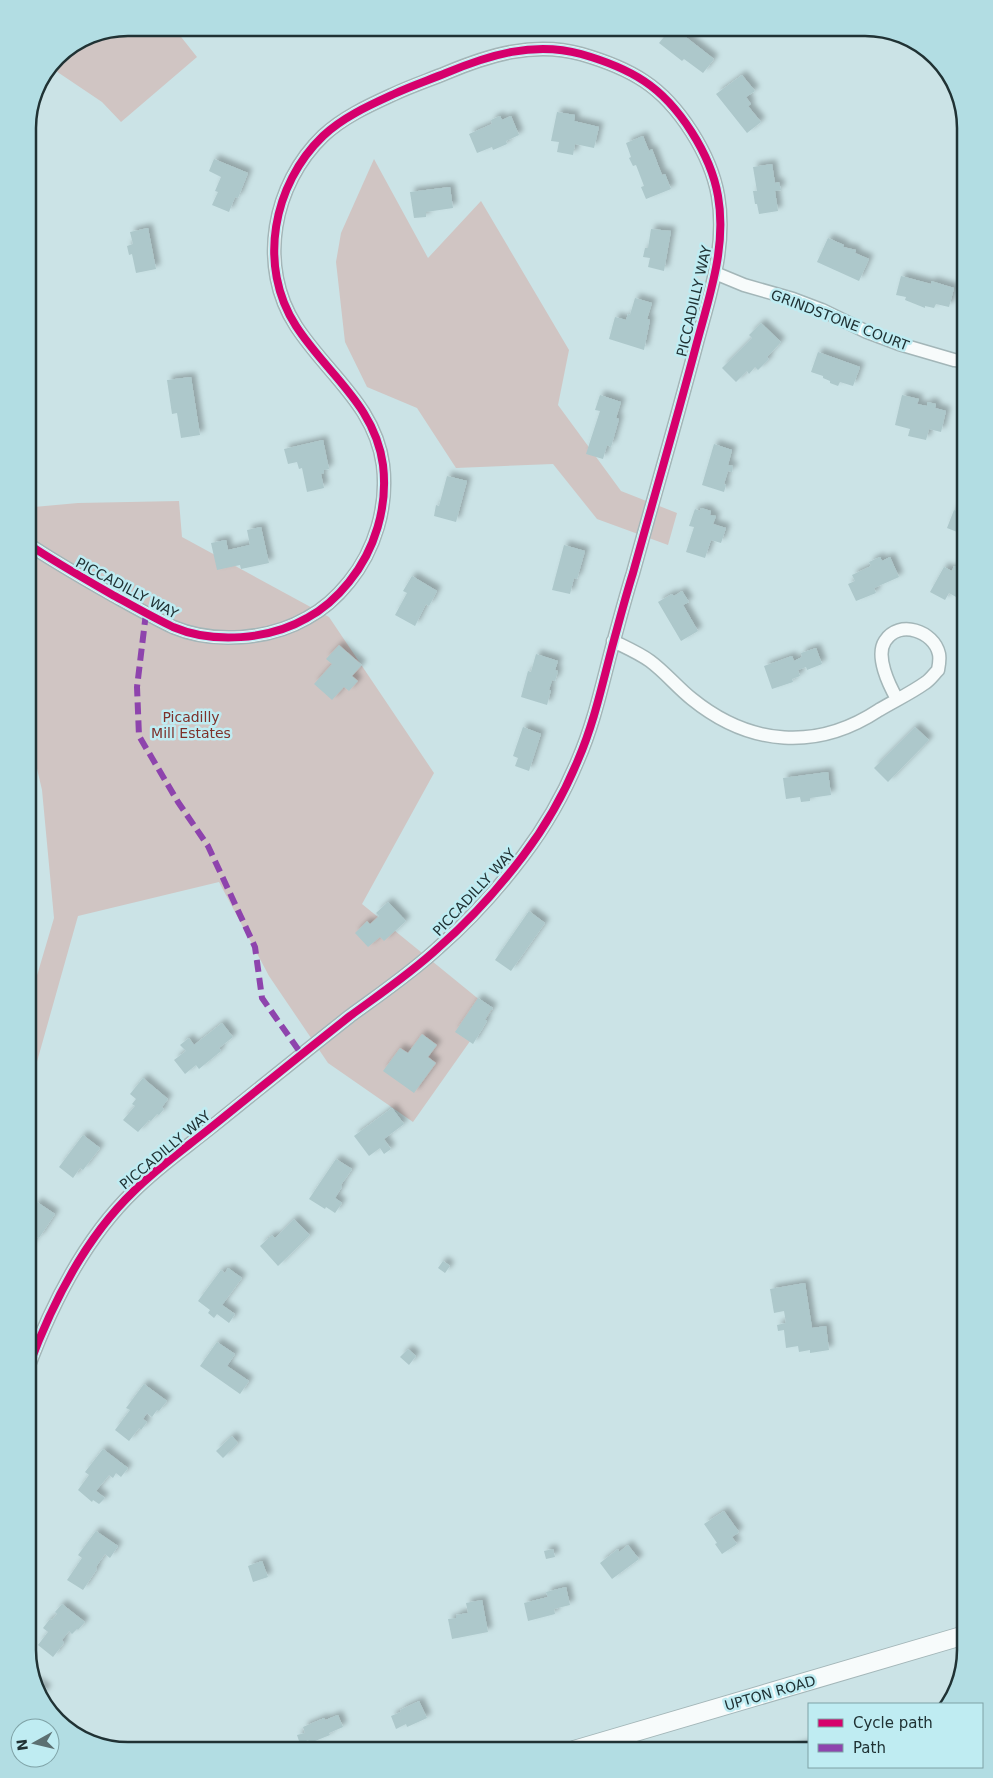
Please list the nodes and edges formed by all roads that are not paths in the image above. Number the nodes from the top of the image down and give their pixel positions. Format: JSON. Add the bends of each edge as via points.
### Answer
{"nodes":[{"id":1,"x":715,"y":273,"type":"junction"},
{"id":2,"x":957,"y":360,"type":"edge"},
{"id":3,"x":36,"y":549,"type":"edge"},
{"id":4,"x":614,"y":640,"type":"junction"},
{"id":5,"x":897,"y":699,"type":"junction"},
{"id":6,"x":36,"y":1348,"type":"edge"},
{"id":7,"x":957,"y":1639,"type":"edge"},
{"id":8,"x":602,"y":1742,"type":"edge"}],
"edges":[{"from":1,"to":2,"type":"street","name":"GRINDSTONE COURT","via":[[744,286],[822,310],[899,344]]},
{"from":1,"to":3,"type":"street","name":"PICCADILLY WAY","via":[[721,236],[719,198],[712,170],[700,145],[675,110],[647,83],[611,64],[572,52],[533,49],[505,52],[474,61],[395,93],[341,120],[301,161],[286,186],[278,214],[274,251],[280,294],[294,322],[363,408],[383,459],[382,514],[358,571],[334,600],[307,619],[278,631],[239,637],[208,636],[178,630]]},
{"from":1,"to":4,"type":"street","name":"PICCADILLY WAY"},
{"from":4,"to":5,"type":"street","via":[[650,661],[693,700],[724,719],[749,731],[776,738],[801,738],[853,726]]},
{"from":4,"to":6,"type":"street","name":"PICCADILLY WAY","via":[[595,714],[578,760],[552,813],[526,853],[435,951],[132,1192],[102,1227],[72,1274]]},
{"from":5,"to":5,"type":"street","via":[[883,667],[885,641],[904,629],[920,630],[932,640],[939,654],[938,670],[926,682]]},
{"from":7,"to":8,"type":"main road","name":"UPTON ROAD"}]}
